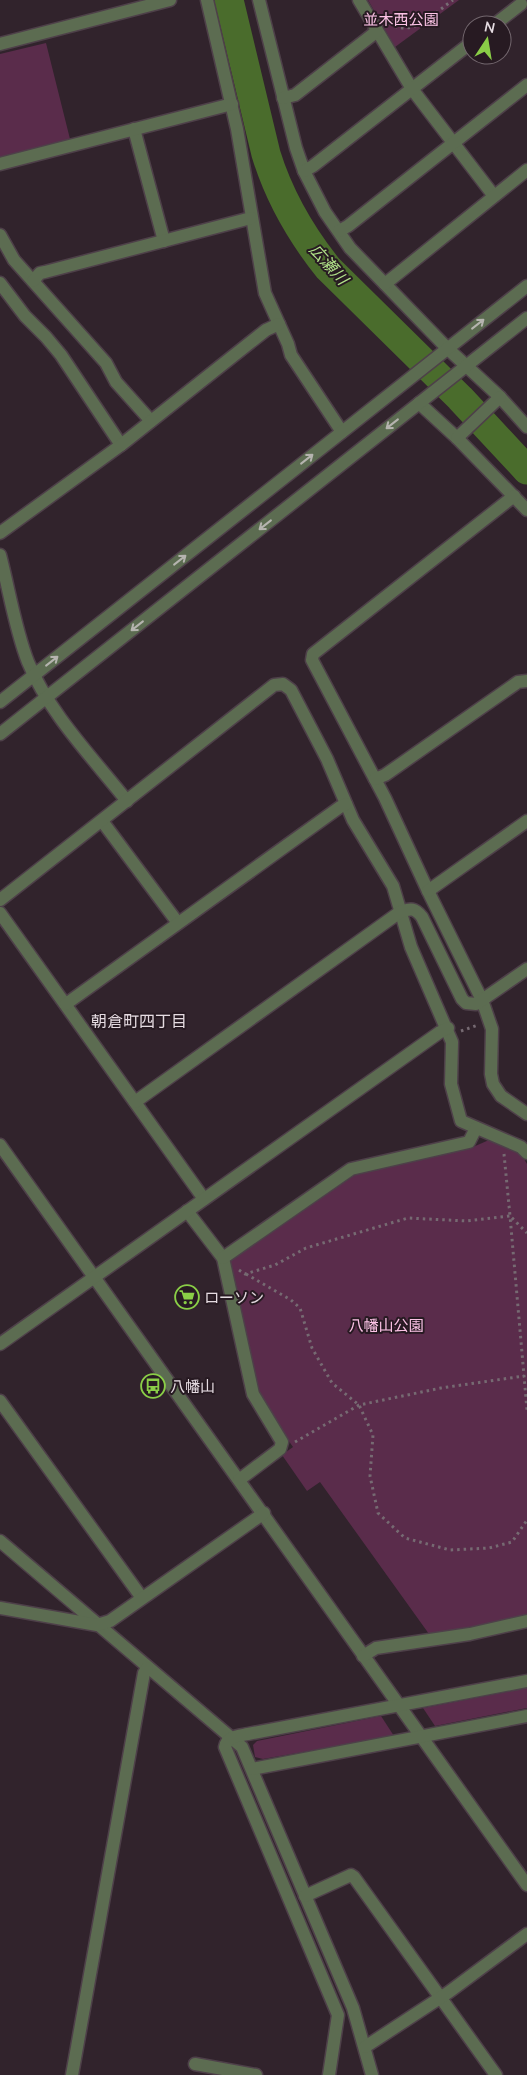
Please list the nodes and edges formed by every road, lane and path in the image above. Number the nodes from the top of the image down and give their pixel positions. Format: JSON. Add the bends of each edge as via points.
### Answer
{"nodes":[{"id":1,"x":170,"y":0,"type":"edge"},
{"id":2,"x":207,"y":0,"type":"edge"},
{"id":3,"x":259,"y":0,"type":"edge"},
{"id":4,"x":359,"y":0,"type":"edge"},
{"id":5,"x":453,"y":0,"type":"edge"},
{"id":6,"x":522,"y":6,"type":"edge"},
{"id":7,"x":509,"y":15,"type":"edge"},
{"id":8,"x":383,"y":16,"type":"dead end"},
{"id":9,"x":376,"y":32,"type":"junction"},
{"id":10,"x":0,"y":44,"type":"edge"},
{"id":11,"x":462,"y":50,"type":"edge"},
{"id":12,"x":527,"y":85,"type":"edge"},
{"id":13,"x":412,"y":89,"type":"junction"},
{"id":14,"x":283,"y":98,"type":"junction"},
{"id":15,"x":232,"y":104,"type":"junction"},
{"id":16,"x":134,"y":129,"type":"junction"},
{"id":17,"x":453,"y":144,"type":"junction"},
{"id":18,"x":0,"y":164,"type":"edge"},
{"id":19,"x":527,"y":170,"type":"edge"},
{"id":20,"x":304,"y":171,"type":"junction"},
{"id":21,"x":494,"y":196,"type":"junction"},
{"id":22,"x":251,"y":218,"type":"junction"},
{"id":23,"x":339,"y":232,"type":"junction"},
{"id":24,"x":0,"y":236,"type":"edge"},
{"id":25,"x":164,"y":240,"type":"junction"},
{"id":26,"x":33,"y":280,"type":"junction"},
{"id":27,"x":0,"y":282,"type":"edge"},
{"id":28,"x":385,"y":284,"type":"junction"},
{"id":29,"x":527,"y":286,"type":"edge"},
{"id":30,"x":527,"y":318,"type":"edge"},
{"id":31,"x":279,"y":324,"type":"junction"},
{"id":32,"x":444,"y":351,"type":"junction"},
{"id":33,"x":461,"y":369,"type":"junction"},
{"id":34,"x":500,"y":397,"type":"junction"},
{"id":35,"x":419,"y":403,"type":"junction"},
{"id":36,"x":151,"y":421,"type":"junction"},
{"id":37,"x":527,"y":427,"type":"edge"},
{"id":38,"x":342,"y":432,"type":"junction"},
{"id":39,"x":461,"y":434,"type":"junction"},
{"id":40,"x":121,"y":445,"type":"junction"},
{"id":41,"x":514,"y":496,"type":"junction"},
{"id":42,"x":527,"y":510,"type":"edge"},
{"id":43,"x":0,"y":533,"type":"edge"},
{"id":44,"x":0,"y":555,"type":"edge"},
{"id":45,"x":4,"y":591,"type":"edge"},
{"id":46,"x":34,"y":674,"type":"junction"},
{"id":47,"x":527,"y":681,"type":"edge"},
{"id":48,"x":47,"y":697,"type":"junction"},
{"id":49,"x":0,"y":702,"type":"edge"},
{"id":50,"x":0,"y":734,"type":"edge"},
{"id":51,"x":375,"y":779,"type":"junction"},
{"id":52,"x":127,"y":801,"type":"junction"},
{"id":53,"x":346,"y":804,"type":"junction"},
{"id":54,"x":102,"y":821,"type":"junction"},
{"id":55,"x":527,"y":821,"type":"edge"},
{"id":56,"x":428,"y":891,"type":"junction"},
{"id":57,"x":0,"y":900,"type":"edge"},
{"id":58,"x":400,"y":912,"type":"junction"},
{"id":59,"x":0,"y":913,"type":"edge"},
{"id":60,"x":178,"y":923,"type":"junction"},
{"id":61,"x":527,"y":970,"type":"edge"},
{"id":62,"x":482,"y":1000,"type":"junction"},
{"id":63,"x":66,"y":1004,"type":"junction"},
{"id":64,"x":485,"y":1023,"type":"dead end"},
{"id":65,"x":452,"y":1031,"type":"junction"},
{"id":66,"x":135,"y":1102,"type":"junction"},
{"id":67,"x":527,"y":1114,"type":"edge"},
{"id":68,"x":476,"y":1128,"type":"junction"},
{"id":69,"x":503,"y":1140,"type":"junction"},
{"id":70,"x":0,"y":1145,"type":"edge"},
{"id":71,"x":527,"y":1153,"type":"edge"},
{"id":72,"x":204,"y":1199,"type":"junction"},
{"id":73,"x":187,"y":1211,"type":"junction"},
{"id":74,"x":510,"y":1216,"type":"junction"},
{"id":75,"x":527,"y":1233,"type":"edge"},
{"id":76,"x":222,"y":1258,"type":"junction"},
{"id":77,"x":245,"y":1274,"type":"junction"},
{"id":78,"x":94,"y":1278,"type":"junction"},
{"id":79,"x":0,"y":1344,"type":"edge"},
{"id":80,"x":524,"y":1376,"type":"junction"},
{"id":81,"x":0,"y":1401,"type":"edge"},
{"id":82,"x":359,"y":1405,"type":"junction"},
{"id":83,"x":527,"y":1410,"type":"edge"},
{"id":84,"x":282,"y":1446,"type":"junction"},
{"id":85,"x":239,"y":1480,"type":"junction"},
{"id":86,"x":264,"y":1513,"type":"junction"},
{"id":87,"x":527,"y":1520,"type":"edge"},
{"id":88,"x":0,"y":1541,"type":"edge"},
{"id":89,"x":142,"y":1598,"type":"junction"},
{"id":90,"x":0,"y":1608,"type":"edge"},
{"id":91,"x":527,"y":1621,"type":"edge"},
{"id":92,"x":97,"y":1625,"type":"junction"},
{"id":93,"x":363,"y":1656,"type":"junction"},
{"id":94,"x":147,"y":1668,"type":"junction"},
{"id":95,"x":527,"y":1681,"type":"edge"},
{"id":96,"x":400,"y":1706,"type":"junction"},
{"id":97,"x":527,"y":1716,"type":"edge"},
{"id":98,"x":421,"y":1736,"type":"junction"},
{"id":99,"x":232,"y":1737,"type":"junction"},
{"id":100,"x":252,"y":1769,"type":"junction"},
{"id":101,"x":527,"y":1885,"type":"edge"},
{"id":102,"x":305,"y":1896,"type":"junction"},
{"id":103,"x":527,"y":1934,"type":"edge"},
{"id":104,"x":440,"y":1997,"type":"junction"},
{"id":105,"x":352,"y":2008,"type":"junction"},
{"id":106,"x":338,"y":2015,"type":"junction"},
{"id":107,"x":365,"y":2048,"type":"junction"},
{"id":108,"x":194,"y":2064,"type":"dead end"},
{"id":109,"x":72,"y":2075,"type":"edge"},
{"id":110,"x":256,"y":2075,"type":"edge"},
{"id":111,"x":329,"y":2075,"type":"edge"},
{"id":112,"x":372,"y":2075,"type":"edge"},
{"id":113,"x":496,"y":2075,"type":"edge"}],
"edges":[{"from":1,"to":10,"type":"street"},
{"from":2,"to":15,"type":"street"},
{"from":3,"to":14,"type":"street"},
{"from":4,"to":9,"type":"street"},
{"from":5,"to":8,"type":"path","via":[[411,29],[398,28]]},
{"from":6,"to":7,"type":"street"},
{"from":9,"to":13,"type":"street"},
{"from":9,"to":14,"type":"street","via":[[296,95]]},
{"from":11,"to":13,"type":"street"},
{"from":12,"to":17,"type":"street"},
{"from":13,"to":17,"type":"street"},
{"from":13,"to":20,"type":"street"},
{"from":14,"to":20,"type":"street"},
{"from":15,"to":16,"type":"street"},
{"from":15,"to":22,"type":"street"},
{"from":16,"to":18,"type":"street"},
{"from":16,"to":25,"type":"street"},
{"from":17,"to":21,"type":"street"},
{"from":17,"to":23,"type":"street"},
{"from":19,"to":21,"type":"street"},
{"from":20,"to":23,"type":"street"},
{"from":21,"to":28,"type":"street"},
{"from":22,"to":25,"type":"street"},
{"from":22,"to":31,"type":"street","via":[[265,293]]},
{"from":23,"to":28,"type":"street"},
{"from":24,"to":26,"type":"street","via":[[14,260]]},
{"from":25,"to":26,"type":"street","via":[[45,272]]},
{"from":26,"to":36,"type":"street","via":[[106,363],[116,382]]},
{"from":27,"to":40,"type":"street","via":[[24,316],[61,355]]},
{"from":28,"to":32,"type":"street"},
{"from":32,"to":29,"type":"street","one_way":true},
{"from":30,"to":33,"type":"street"},
{"from":31,"to":36,"type":"street","via":[[266,330]]},
{"from":31,"to":38,"type":"street","via":[[291,355]]},
{"from":32,"to":33,"type":"street"},
{"from":32,"to":38,"type":"street"},
{"from":33,"to":34,"type":"street"},
{"from":33,"to":35,"type":"street"},
{"from":34,"to":37,"type":"street"},
{"from":34,"to":39,"type":"street"},
{"from":35,"to":39,"type":"street"},
{"from":35,"to":48,"type":"street","one_way":true},
{"from":36,"to":40,"type":"street"},
{"from":46,"to":38,"type":"street","one_way":true},
{"from":39,"to":41,"type":"street"},
{"from":40,"to":43,"type":"street"},
{"from":41,"to":42,"type":"street"},
{"from":41,"to":51,"type":"street","via":[[313,654],[313,666]]},
{"from":44,"to":45,"type":"street"},
{"from":45,"to":46,"type":"street"},
{"from":46,"to":48,"type":"street"},
{"from":46,"to":49,"type":"street"},
{"from":47,"to":51,"type":"street","via":[[518,682]]},
{"from":48,"to":50,"type":"street"},
{"from":48,"to":52,"type":"street"},
{"from":51,"to":56,"type":"street"},
{"from":52,"to":53,"type":"street","via":[[279,683],[291,690]]},
{"from":52,"to":54,"type":"street"},
{"from":53,"to":58,"type":"street","via":[[390,880]]},
{"from":53,"to":60,"type":"street"},
{"from":54,"to":57,"type":"street"},
{"from":54,"to":60,"type":"street"},
{"from":55,"to":56,"type":"street"},
{"from":56,"to":62,"type":"street"},
{"from":58,"to":62,"type":"street","via":[[408,908],[417,911],[462,1000],[470,1004]]},
{"from":58,"to":65,"type":"street","via":[[411,947]]},
{"from":58,"to":66,"type":"street"},
{"from":59,"to":63,"type":"street"},
{"from":60,"to":63,"type":"street"},
{"from":61,"to":62,"type":"street"},
{"from":62,"to":67,"type":"street","via":[[492,1029],[493,1084],[501,1096]]},
{"from":63,"to":66,"type":"street"},
{"from":64,"to":65,"type":"path"},
{"from":65,"to":68,"type":"street","via":[[451,1084],[459,1117],[463,1123]]},
{"from":65,"to":72,"type":"street"},
{"from":66,"to":72,"type":"street"},
{"from":68,"to":69,"type":"street"},
{"from":68,"to":76,"type":"street","via":[[468,1142],[352,1169]]},
{"from":69,"to":71,"type":"street"},
{"from":69,"to":74,"type":"path"},
{"from":70,"to":78,"type":"street"},
{"from":72,"to":73,"type":"street"},
{"from":73,"to":76,"type":"street"},
{"from":73,"to":78,"type":"street"},
{"from":74,"to":75,"type":"path"},
{"from":74,"to":77,"type":"path","via":[[467,1221],[408,1218],[306,1248],[275,1265]]},
{"from":74,"to":80,"type":"path"},
{"from":76,"to":77,"type":"path"},
{"from":76,"to":84,"type":"street","via":[[253,1394],[281,1439]]},
{"from":77,"to":82,"type":"path","via":[[300,1308],[312,1348],[332,1383]]},
{"from":78,"to":79,"type":"street"},
{"from":78,"to":85,"type":"street"},
{"from":80,"to":82,"type":"path","via":[[441,1388]]},
{"from":80,"to":83,"type":"path"},
{"from":81,"to":89,"type":"street"},
{"from":82,"to":84,"type":"path"},
{"from":82,"to":87,"type":"path","via":[[373,1436],[370,1476],[378,1513],[405,1538],[450,1550],[489,1548],[512,1542]]},
{"from":84,"to":85,"type":"street"},
{"from":85,"to":86,"type":"street"},
{"from":86,"to":89,"type":"street"},
{"from":86,"to":93,"type":"street"},
{"from":88,"to":92,"type":"street","via":[[79,1606]]},
{"from":89,"to":92,"type":"street","via":[[110,1621]]},
{"from":90,"to":92,"type":"street"},
{"from":91,"to":93,"type":"street","via":[[470,1634],[376,1648]]},
{"from":92,"to":94,"type":"street"},
{"from":93,"to":96,"type":"street"},
{"from":94,"to":99,"type":"street"},
{"from":94,"to":109,"type":"street"},
{"from":95,"to":96,"type":"street"},
{"from":96,"to":98,"type":"street"},
{"from":96,"to":99,"type":"street"},
{"from":97,"to":98,"type":"street"},
{"from":98,"to":100,"type":"street"},
{"from":98,"to":101,"type":"street"},
{"from":99,"to":100,"type":"street","via":[[242,1747]]},
{"from":99,"to":106,"type":"street","via":[[225,1747]]},
{"from":100,"to":102,"type":"street"},
{"from":102,"to":104,"type":"street","via":[[351,1875],[354,1877]]},
{"from":102,"to":105,"type":"street"},
{"from":103,"to":104,"type":"street"},
{"from":104,"to":107,"type":"street"},
{"from":104,"to":113,"type":"street"},
{"from":105,"to":106,"type":"street"},
{"from":105,"to":107,"type":"street"},
{"from":106,"to":111,"type":"street"},
{"from":107,"to":112,"type":"street"},
{"from":108,"to":110,"type":"street"}]}
